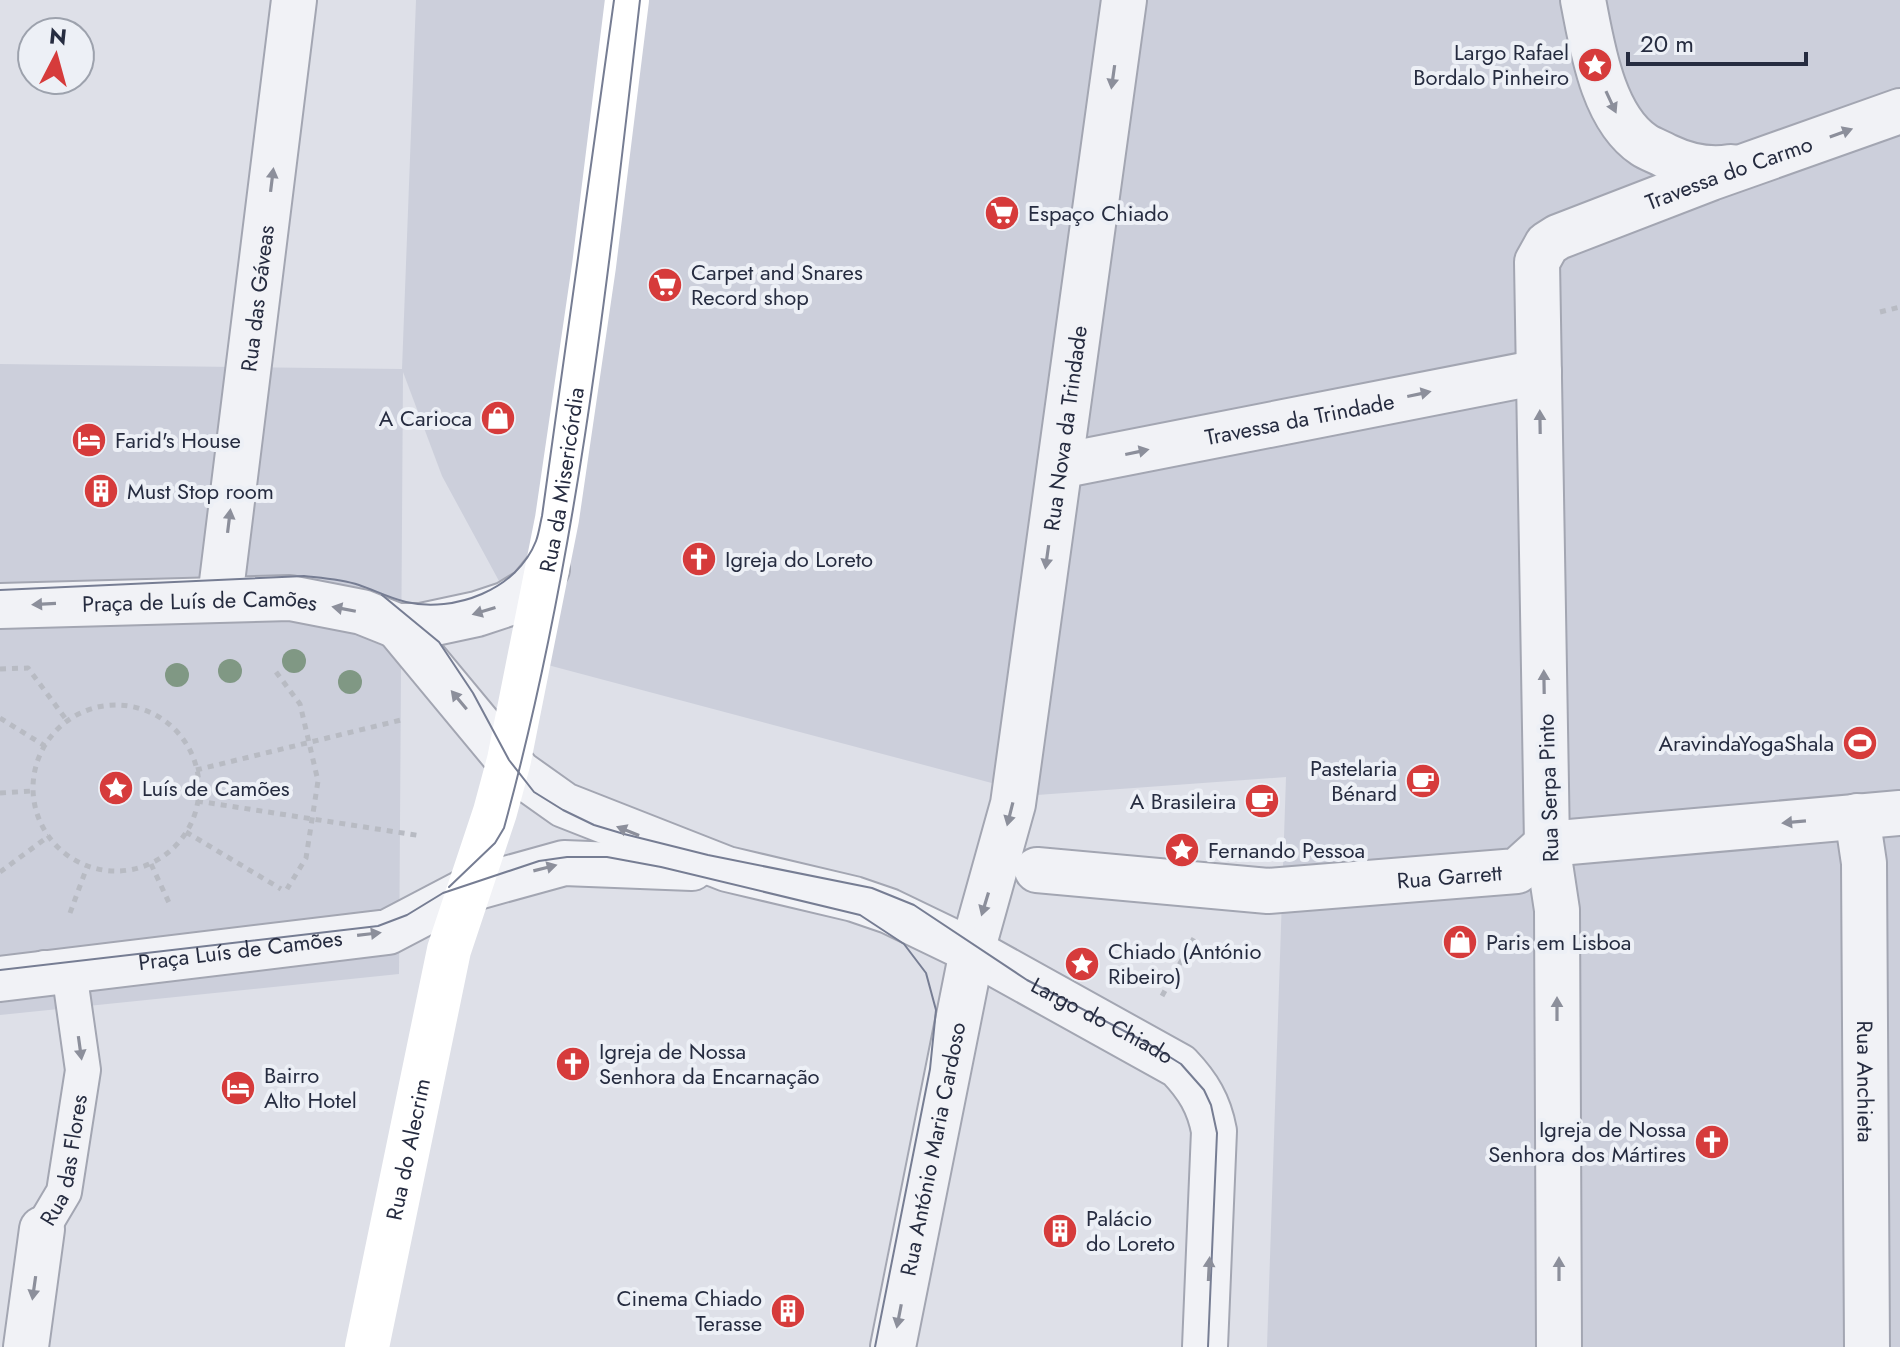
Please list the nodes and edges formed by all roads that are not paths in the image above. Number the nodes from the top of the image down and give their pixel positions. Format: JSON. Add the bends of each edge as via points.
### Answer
{"nodes":[{"id":1,"x":294,"y":0,"type":"edge"},
{"id":2,"x":627,"y":0,"type":"edge"},
{"id":3,"x":1124,"y":0,"type":"edge"},
{"id":4,"x":1583,"y":0,"type":"edge"},
{"id":5,"x":1900,"y":111,"type":"edge"},
{"id":6,"x":1756,"y":164,"type":"junction"},
{"id":7,"x":1558,"y":237,"type":"joint"},
{"id":8,"x":1539,"y":372,"type":"junction"},
{"id":9,"x":1060,"y":466,"type":"junction"},
{"id":10,"x":547,"y":569,"type":"junction"},
{"id":11,"x":220,"y":598,"type":"junction"},
{"id":12,"x":0,"y":606,"type":"edge"},
{"id":13,"x":397,"y":626,"type":"junction"},
{"id":14,"x":509,"y":760,"type":"junction"},
{"id":15,"x":1900,"y":813,"type":"edge"},
{"id":16,"x":1857,"y":816,"type":"junction"},
{"id":17,"x":1547,"y":844,"type":"junction"},
{"id":18,"x":1018,"y":863,"type":"junction"},
{"id":19,"x":727,"y":869,"type":"junction"},
{"id":20,"x":470,"y":889,"type":"junction"},
{"id":21,"x":449,"y":950,"type":"joint"},
{"id":22,"x":972,"y":951,"type":"junction"},
{"id":23,"x":0,"y":966,"type":"edge"},
{"id":24,"x":69,"y":971,"type":"junction"},
{"id":25,"x":0,"y":979,"type":"edge"},
{"id":26,"x":42,"y":1229,"type":"joint"},
{"id":27,"x":26,"y":1347,"type":"edge"},
{"id":28,"x":367,"y":1347,"type":"edge"},
{"id":29,"x":893,"y":1347,"type":"edge"},
{"id":30,"x":1205,"y":1347,"type":"edge"},
{"id":31,"x":1559,"y":1347,"type":"edge"},
{"id":32,"x":1867,"y":1347,"type":"edge"}],
"edges":[{"from":11,"to":1,"type":"street","name":"Rua das Gáveas","one_way":true},
{"from":2,"to":10,"type":"main road","name":"Rua da Misericórdia"},
{"from":3,"to":9,"type":"street","name":"Rua Nova da Trindade","one_way":true},
{"from":4,"to":6,"type":"street","one_way":true,"via":[[1597,68],[1614,111],[1642,144],[1680,163],[1713,170]]},
{"from":6,"to":5,"type":"street","name":"Travessa do Carmo","one_way":true},
{"from":6,"to":7,"type":"street","name":"Travessa do Carmo"},
{"from":7,"to":8,"type":"street","name":"Rua Serpa Pinto","via":[[1537,262]]},
{"from":9,"to":8,"type":"street","name":"Travessa da Trindade","one_way":true},
{"from":17,"to":8,"type":"street","name":"Rua Serpa Pinto","one_way":true},
{"from":9,"to":18,"type":"street","name":"Rua Nova da Trindade","one_way":true,"via":[[1013,804]]},
{"from":10,"to":13,"type":"street","one_way":true,"via":[[530,590],[507,604],[421,626]]},
{"from":10,"to":14,"type":"main road","name":"Rua da Misericórdia"},
{"from":11,"to":12,"type":"street","name":"Praça de Luís de Camões","one_way":true},
{"from":13,"to":11,"type":"street","name":"Praça de Luís de Camões","one_way":true,"via":[[362,612],[290,598]]},
{"from":14,"to":13,"type":"street","one_way":true},
{"from":19,"to":14,"type":"street","name":"Largo do Chiado","one_way":true,"via":[[564,805]]},
{"from":14,"to":20,"type":"main road","name":"Rua da Misericórdia"},
{"from":15,"to":16,"type":"street"},
{"from":16,"to":17,"type":"street","one_way":true},
{"from":16,"to":32,"type":"street","name":"Rua Anchieta","via":[[1864,863]]},
{"from":17,"to":18,"type":"street","name":"Rua Garrett","via":[[1517,871],[1268,891]]},
{"from":31,"to":17,"type":"street","name":"Rua Serpa Pinto","one_way":true,"via":[[1557,910]]},
{"from":18,"to":22,"type":"street","one_way":true},
{"from":20,"to":19,"type":"street","name":"Largo do Chiado","one_way":true,"via":[[564,863]]},
{"from":19,"to":22,"type":"street","name":"Largo do Chiado","via":[[854,899]]},
{"from":20,"to":21,"type":"main road","name":"Rua da Misericórdia"},
{"from":24,"to":20,"type":"street","name":"Praça Luís de Camões","one_way":true,"via":[[388,932]]},
{"from":21,"to":28,"type":"main road","name":"Rua do Alecrim"},
{"from":22,"to":29,"type":"street","name":"Rua António Maria Cardoso","one_way":true},
{"from":30,"to":22,"type":"street","name":"Largo do Chiado","one_way":true,"via":[[1215,1154],[1211,1113],[1202,1093],[1179,1066]]},
{"from":23,"to":24,"type":"lane"},
{"from":24,"to":25,"type":"street","name":"Praça Luís de Camões"},
{"from":24,"to":26,"type":"lane","name":"Rua das Flores","one_way":true,"via":[[83,1070],[64,1192]]},
{"from":26,"to":27,"type":"street","name":"Rua das Flores","one_way":true}]}
